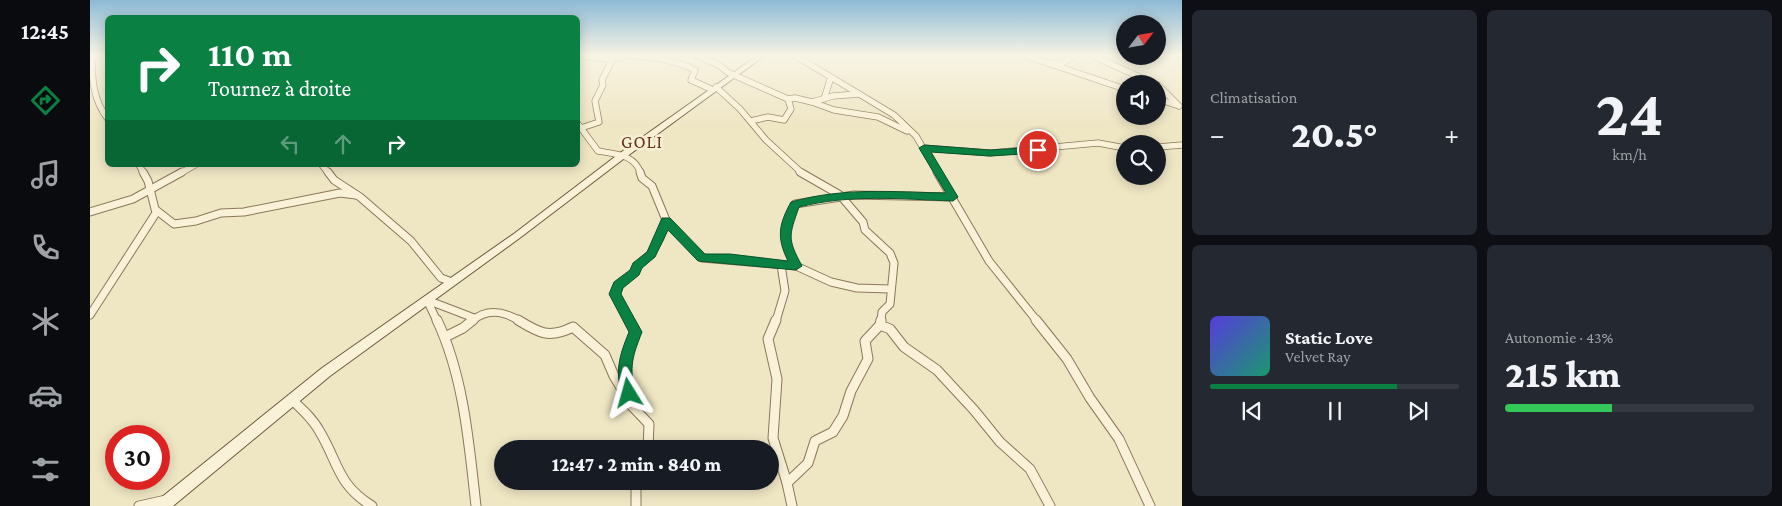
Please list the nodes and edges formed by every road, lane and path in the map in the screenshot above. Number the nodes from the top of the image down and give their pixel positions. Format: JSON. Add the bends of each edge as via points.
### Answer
{"nodes":[{"id":1,"x":92,"y":80,"type":"edge"},
{"id":2,"x":602,"y":80,"type":"edge"},
{"id":3,"x":691,"y":80,"type":"edge"},
{"id":4,"x":727,"y":80,"type":"edge"},
{"id":5,"x":747,"y":80,"type":"edge"},
{"id":6,"x":830,"y":80,"type":"edge"},
{"id":7,"x":835,"y":80,"type":"edge"},
{"id":8,"x":1097,"y":80,"type":"edge"},
{"id":9,"x":1116,"y":86,"type":"edge"},
{"id":10,"x":714,"y":88,"type":"junction"},
{"id":11,"x":92,"y":93,"type":"edge"},
{"id":12,"x":860,"y":94,"type":"junction"},
{"id":13,"x":1166,"y":94,"type":"edge"},
{"id":14,"x":824,"y":98,"type":"junction"},
{"id":15,"x":788,"y":99,"type":"junction"},
{"id":16,"x":812,"y":102,"type":"junction"},
{"id":17,"x":1166,"y":102,"type":"edge"},
{"id":18,"x":1180,"y":107,"type":"edge"},
{"id":19,"x":105,"y":115,"type":"edge"},
{"id":20,"x":751,"y":121,"type":"junction"},
{"id":21,"x":580,"y":126,"type":"edge"},
{"id":22,"x":580,"y":127,"type":"edge"},
{"id":23,"x":916,"y":136,"type":"junction"},
{"id":24,"x":1116,"y":146,"type":"edge"},
{"id":25,"x":1182,"y":146,"type":"edge"},
{"id":26,"x":1166,"y":147,"type":"edge"},
{"id":27,"x":924,"y":148,"type":"junction"},
{"id":28,"x":624,"y":155,"type":"junction"},
{"id":29,"x":141,"y":167,"type":"edge"},
{"id":30,"x":192,"y":167,"type":"edge"},
{"id":31,"x":324,"y":167,"type":"edge"},
{"id":32,"x":150,"y":191,"type":"junction"},
{"id":33,"x":356,"y":194,"type":"junction"},
{"id":34,"x":840,"y":195,"type":"junction"},
{"id":35,"x":953,"y":197,"type":"junction"},
{"id":36,"x":156,"y":210,"type":"junction"},
{"id":37,"x":90,"y":212,"type":"edge"},
{"id":38,"x":666,"y":220,"type":"junction"},
{"id":39,"x":781,"y":265,"type":"junction"},
{"id":40,"x":796,"y":266,"type":"junction"},
{"id":41,"x":452,"y":282,"type":"junction"},
{"id":42,"x":890,"y":290,"type":"junction"},
{"id":43,"x":427,"y":300,"type":"junction"},
{"id":44,"x":90,"y":315,"type":"edge"},
{"id":45,"x":474,"y":318,"type":"junction"},
{"id":46,"x":880,"y":325,"type":"junction"},
{"id":47,"x":445,"y":337,"type":"junction"},
{"id":48,"x":292,"y":400,"type":"junction"},
{"id":49,"x":632,"y":406,"type":"junction"},
{"id":50,"x":648,"y":440,"type":"edge"},
{"id":51,"x":787,"y":483,"type":"junction"},
{"id":52,"x":636,"y":490,"type":"edge"},
{"id":53,"x":171,"y":498,"type":"junction"},
{"id":54,"x":361,"y":503,"type":"edge"},
{"id":55,"x":140,"y":506,"type":"edge"},
{"id":56,"x":162,"y":506,"type":"edge"},
{"id":57,"x":372,"y":506,"type":"edge"},
{"id":58,"x":476,"y":506,"type":"edge"},
{"id":59,"x":636,"y":506,"type":"edge"},
{"id":60,"x":792,"y":506,"type":"edge"},
{"id":61,"x":1050,"y":506,"type":"edge"},
{"id":62,"x":1150,"y":506,"type":"edge"}],
"edges":[{"from":1,"to":11,"type":"street"},
{"from":2,"to":21,"type":"street","via":[[595,101],[599,122]]},
{"from":3,"to":10,"type":"street"},
{"from":4,"to":10,"type":"main road"},
{"from":5,"to":15,"type":"street"},
{"from":6,"to":14,"type":"street"},
{"from":7,"to":12,"type":"street"},
{"from":8,"to":9,"type":"street"},
{"from":10,"to":20,"type":"street"},
{"from":10,"to":28,"type":"main road"},
{"from":11,"to":19,"type":"street"},
{"from":12,"to":14,"type":"street"},
{"from":12,"to":23,"type":"street","via":[[894,115]]},
{"from":13,"to":18,"type":"street"},
{"from":14,"to":16,"type":"street"},
{"from":15,"to":16,"type":"street"},
{"from":15,"to":20,"type":"street","via":[[791,109],[784,120],[768,117]]},
{"from":16,"to":23,"type":"street","via":[[833,110],[891,121]]},
{"from":17,"to":18,"type":"street"},
{"from":20,"to":34,"type":"street","via":[[798,171]]},
{"from":22,"to":28,"type":"street","via":[[598,151]]},
{"from":23,"to":27,"type":"street"},
{"from":24,"to":27,"type":"street","via":[[1098,143],[990,153]]},
{"from":25,"to":26,"type":"street"},
{"from":27,"to":35,"type":"street"},
{"from":28,"to":38,"type":"street","via":[[633,160],[642,178],[652,186]]},
{"from":28,"to":41,"type":"main road"},
{"from":29,"to":32,"type":"street"},
{"from":30,"to":32,"type":"street"},
{"from":31,"to":33,"type":"street","via":[[334,180]]},
{"from":32,"to":36,"type":"street"},
{"from":32,"to":37,"type":"street"},
{"from":33,"to":36,"type":"street","via":[[340,193],[174,224]]},
{"from":33,"to":41,"type":"street","via":[[411,241],[441,278]]},
{"from":34,"to":35,"type":"street"},
{"from":34,"to":40,"type":"street","via":[[795,204],[784,232],[786,247]]},
{"from":34,"to":42,"type":"street","via":[[863,222],[865,230],[890,253],[894,263]]},
{"from":35,"to":62,"type":"street","via":[[989,261],[1067,358],[1119,439]]},
{"from":36,"to":44,"type":"street","via":[[148,228]]},
{"from":38,"to":39,"type":"street","via":[[702,258]]},
{"from":38,"to":49,"type":"street","via":[[651,254],[618,285],[615,294],[636,332],[625,356],[625,380]]},
{"from":39,"to":40,"type":"street"},
{"from":39,"to":51,"type":"street","via":[[785,291],[768,339],[777,379],[773,438]]},
{"from":40,"to":42,"type":"street","via":[[831,282]]},
{"from":41,"to":43,"type":"main road"},
{"from":42,"to":46,"type":"street","via":[[890,304],[882,312]]},
{"from":43,"to":45,"type":"street"},
{"from":43,"to":47,"type":"street"},
{"from":43,"to":48,"type":"main road"},
{"from":45,"to":47,"type":"street","via":[[464,328]]},
{"from":45,"to":49,"type":"street","via":[[496,312],[540,334],[565,332],[573,327],[605,355]]},
{"from":46,"to":51,"type":"street","via":[[865,341],[868,359],[851,391],[843,416],[833,432],[815,441],[808,463]]},
{"from":46,"to":61,"type":"street","via":[[890,329],[904,347],[937,370],[1000,442],[1030,469]]},
{"from":47,"to":58,"type":"street","via":[[458,377]]},
{"from":48,"to":53,"type":"main road"},
{"from":48,"to":54,"type":"street","via":[[320,431],[341,480]]},
{"from":49,"to":50,"type":"street","via":[[649,424]]},
{"from":51,"to":60,"type":"street"},
{"from":52,"to":59,"type":"street"},
{"from":53,"to":55,"type":"street"},
{"from":53,"to":56,"type":"main road"},
{"from":54,"to":57,"type":"street"}]}
